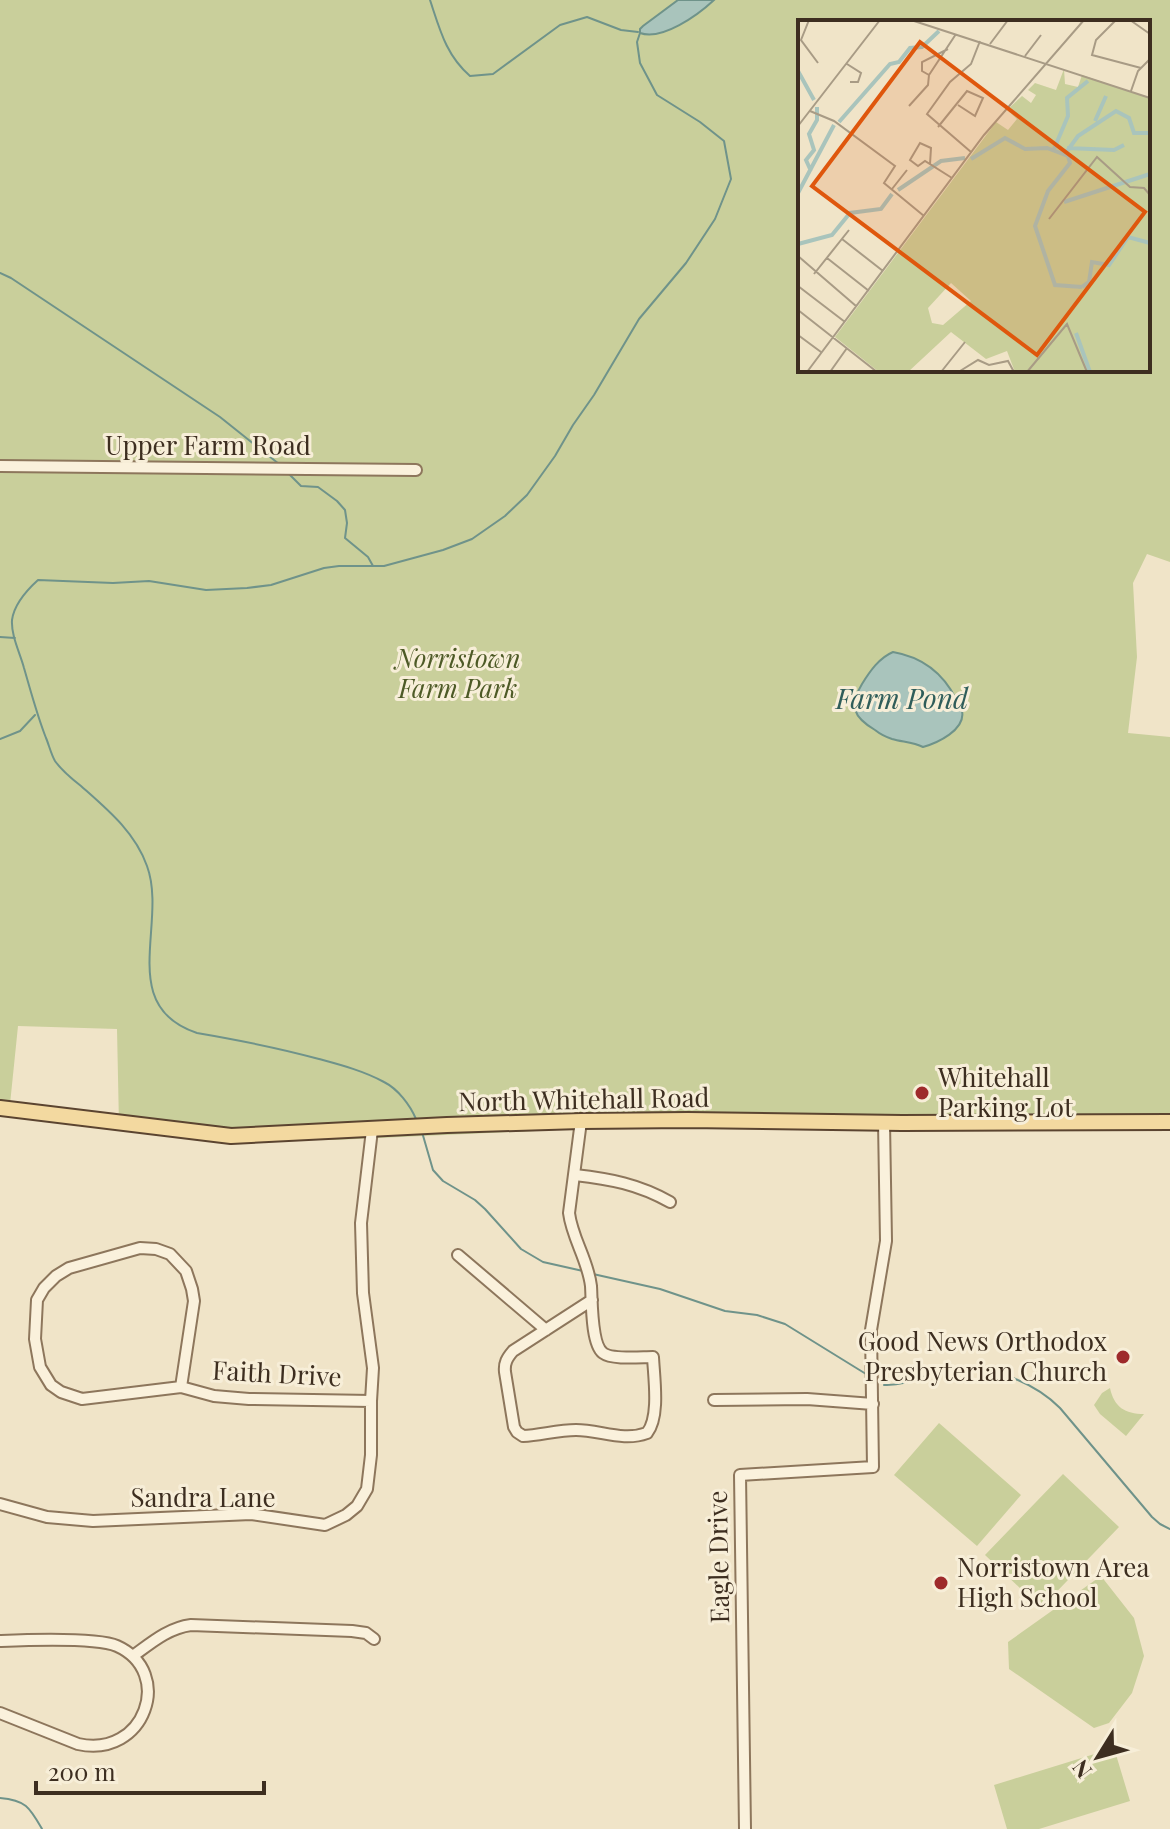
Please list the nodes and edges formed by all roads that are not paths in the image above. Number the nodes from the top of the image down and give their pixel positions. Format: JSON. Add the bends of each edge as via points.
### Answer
{"nodes":[{"id":1,"x":0,"y":466,"type":"edge"},
{"id":2,"x":416,"y":470,"type":"dead end"},
{"id":3,"x":0,"y":1108,"type":"edge"},
{"id":4,"x":581,"y":1121,"type":"junction"},
{"id":5,"x":884,"y":1122,"type":"junction"},
{"id":6,"x":1170,"y":1122,"type":"edge"},
{"id":7,"x":372,"y":1130,"type":"junction"},
{"id":8,"x":575,"y":1175,"type":"junction"},
{"id":9,"x":670,"y":1202,"type":"dead end"},
{"id":10,"x":458,"y":1255,"type":"dead end"},
{"id":11,"x":592,"y":1300,"type":"junction"},
{"id":12,"x":546,"y":1330,"type":"junction"},
{"id":13,"x":181,"y":1387,"type":"junction"},
{"id":14,"x":714,"y":1400,"type":"dead end"},
{"id":15,"x":371,"y":1401,"type":"junction"},
{"id":16,"x":873,"y":1404,"type":"junction"},
{"id":17,"x":0,"y":1504,"type":"edge"},
{"id":18,"x":374,"y":1639,"type":"dead end"},
{"id":19,"x":0,"y":1641,"type":"edge"},
{"id":20,"x":133,"y":1656,"type":"junction"},
{"id":21,"x":0,"y":1713,"type":"edge"},
{"id":22,"x":745,"y":1829,"type":"edge"}],
"edges":[{"from":1,"to":2,"type":"street","name":"Upper Farm Road"},
{"from":3,"to":7,"type":"main road","name":"North Whitehall Road","via":[[231,1136]]},
{"from":4,"to":5,"type":"main road","name":"North Whitehall Road"},
{"from":4,"to":7,"type":"main road","name":"North Whitehall Road"},
{"from":4,"to":8,"type":"street"},
{"from":5,"to":6,"type":"main road","name":"North Whitehall Road"},
{"from":5,"to":16,"type":"street","name":"Eagle Drive","via":[[886,1227],[871,1330]]},
{"from":7,"to":15,"type":"street","name":"Sandra Lane","via":[[361,1223]]},
{"from":8,"to":9,"type":"street","via":[[608,1178]]},
{"from":8,"to":11,"type":"street","via":[[569,1213],[590,1275]]},
{"from":10,"to":12,"type":"street"},
{"from":11,"to":12,"type":"street"},
{"from":11,"to":12,"type":"street","via":[[603,1353],[653,1357],[654,1412],[647,1433],[617,1437],[576,1430],[523,1436],[517,1432],[504,1365],[513,1351]]},
{"from":13,"to":13,"type":"street","name":"Faith Drive","via":[[92,1399],[71,1397],[51,1385],[35,1339],[35,1307],[44,1288],[69,1268],[140,1248],[170,1254],[186,1271],[194,1301]]},
{"from":13,"to":15,"type":"street","name":"Faith Drive","via":[[249,1399]]},
{"from":14,"to":16,"type":"street"},
{"from":15,"to":17,"type":"street","name":"Sandra Lane","via":[[367,1489],[357,1506],[325,1525],[251,1514],[93,1521],[47,1517]]},
{"from":16,"to":22,"type":"street","name":"Eagle Drive","via":[[873,1467],[740,1475]]},
{"from":18,"to":20,"type":"street","via":[[352,1631],[191,1625],[157,1638]]},
{"from":19,"to":20,"type":"street","via":[[102,1642]]},
{"from":20,"to":21,"type":"street","via":[[146,1679],[147,1702],[132,1732],[112,1743],[78,1744]]}]}
